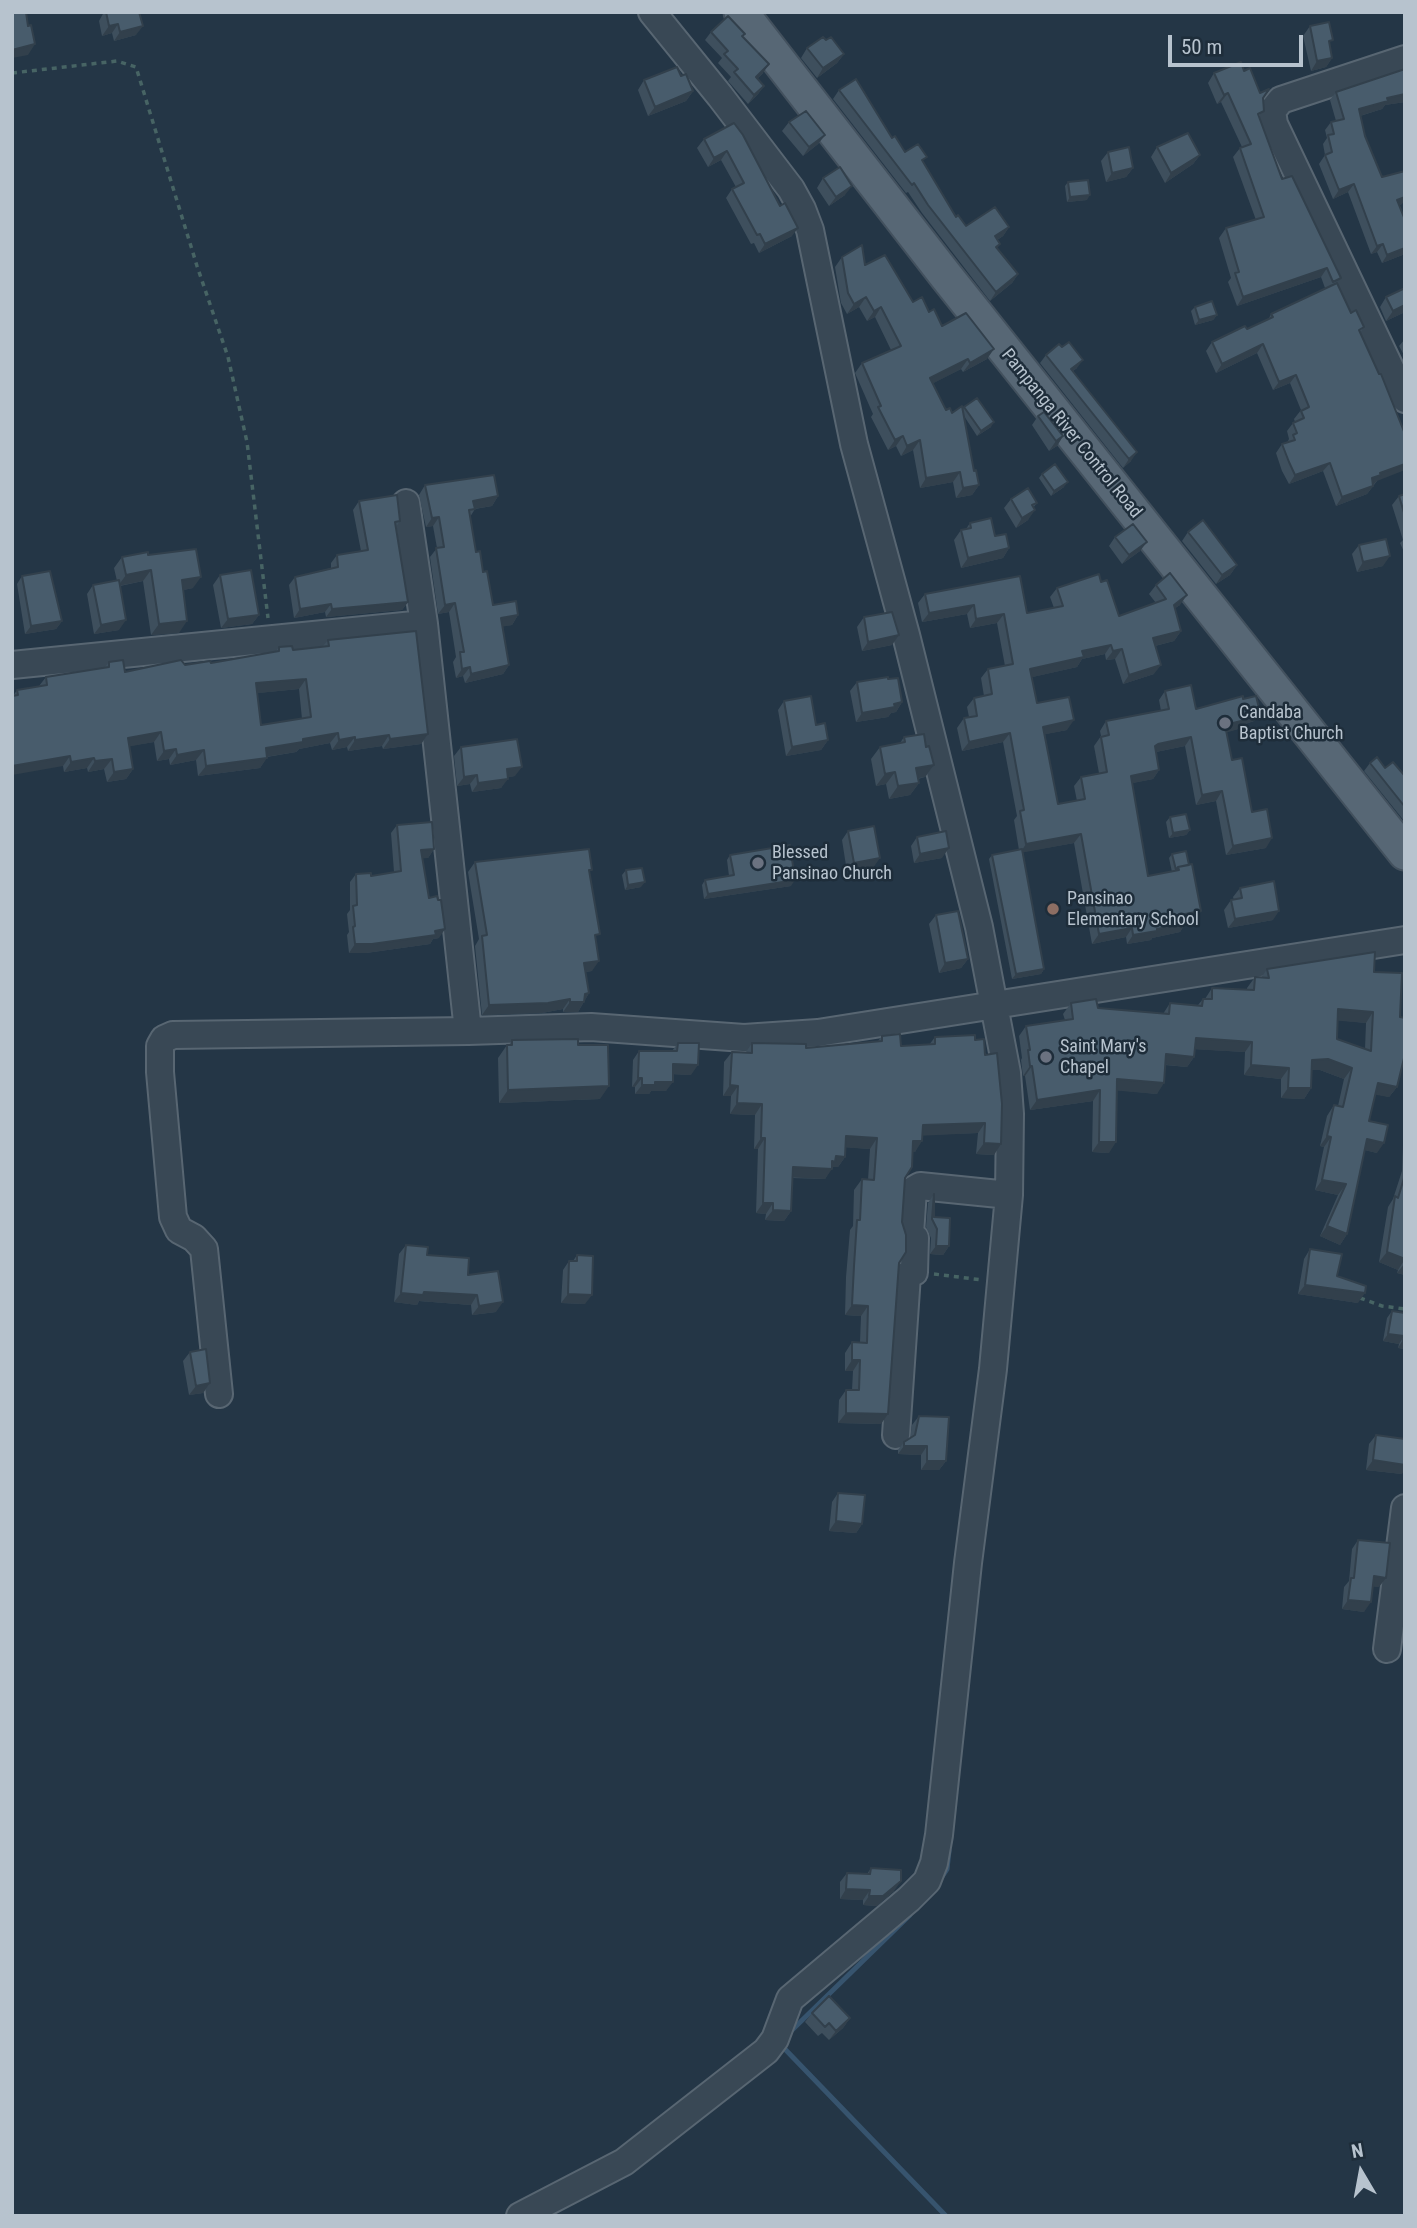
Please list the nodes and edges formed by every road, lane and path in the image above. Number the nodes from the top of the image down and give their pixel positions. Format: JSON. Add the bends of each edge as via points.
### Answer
{"nodes":[{"id":1,"x":652,"y":12,"type":"edge"},
{"id":2,"x":741,"y":12,"type":"edge"},
{"id":3,"x":1405,"y":59,"type":"edge"},
{"id":4,"x":12,"y":73,"type":"edge"},
{"id":5,"x":1405,"y":398,"type":"edge"},
{"id":6,"x":406,"y":503,"type":"dead end"},
{"id":7,"x":424,"y":624,"type":"junction"},
{"id":8,"x":270,"y":641,"type":"junction"},
{"id":9,"x":12,"y":665,"type":"edge"},
{"id":10,"x":1405,"y":853,"type":"edge"},
{"id":11,"x":1405,"y":940,"type":"edge"},
{"id":12,"x":994,"y":1005,"type":"junction"},
{"id":13,"x":468,"y":1031,"type":"junction"},
{"id":14,"x":1009,"y":1195,"type":"junction"},
{"id":15,"x":914,"y":1272,"type":"junction"},
{"id":16,"x":1001,"y":1282,"type":"junction"},
{"id":17,"x":1352,"y":1295,"type":"edge"},
{"id":18,"x":1405,"y":1309,"type":"edge"},
{"id":19,"x":219,"y":1394,"type":"dead end"},
{"id":20,"x":896,"y":1435,"type":"dead end"},
{"id":21,"x":1405,"y":1508,"type":"edge"},
{"id":22,"x":1387,"y":1649,"type":"dead end"},
{"id":23,"x":520,"y":2216,"type":"edge"}],
"edges":[{"from":1,"to":12,"type":"street","via":[[803,209],[853,444],[944,784]]},
{"from":2,"to":10,"type":"main road","name":"Pampanga River Control Road"},
{"from":3,"to":5,"type":"street","via":[[1281,100],[1272,111],[1274,124]]},
{"from":4,"to":8,"type":"path","via":[[117,61],[136,67],[228,357],[247,442]]},
{"from":6,"to":7,"type":"street"},
{"from":7,"to":8,"type":"street"},
{"from":7,"to":13,"type":"street"},
{"from":8,"to":9,"type":"street"},
{"from":11,"to":12,"type":"street"},
{"from":12,"to":13,"type":"street","via":[[769,1038],[591,1027]]},
{"from":12,"to":14,"type":"street","via":[[1007,1073]]},
{"from":13,"to":19,"type":"street","via":[[173,1035],[164,1039],[160,1072],[173,1217],[179,1230],[204,1249]]},
{"from":14,"to":15,"type":"street","via":[[915,1187]]},
{"from":14,"to":16,"type":"street"},
{"from":15,"to":16,"type":"path"},
{"from":15,"to":20,"type":"street","via":[[907,1275]]},
{"from":16,"to":23,"type":"street","via":[[939,1835],[927,1881],[795,1994],[766,2051],[624,2162]]},
{"from":17,"to":18,"type":"path"},
{"from":21,"to":22,"type":"street"}]}
